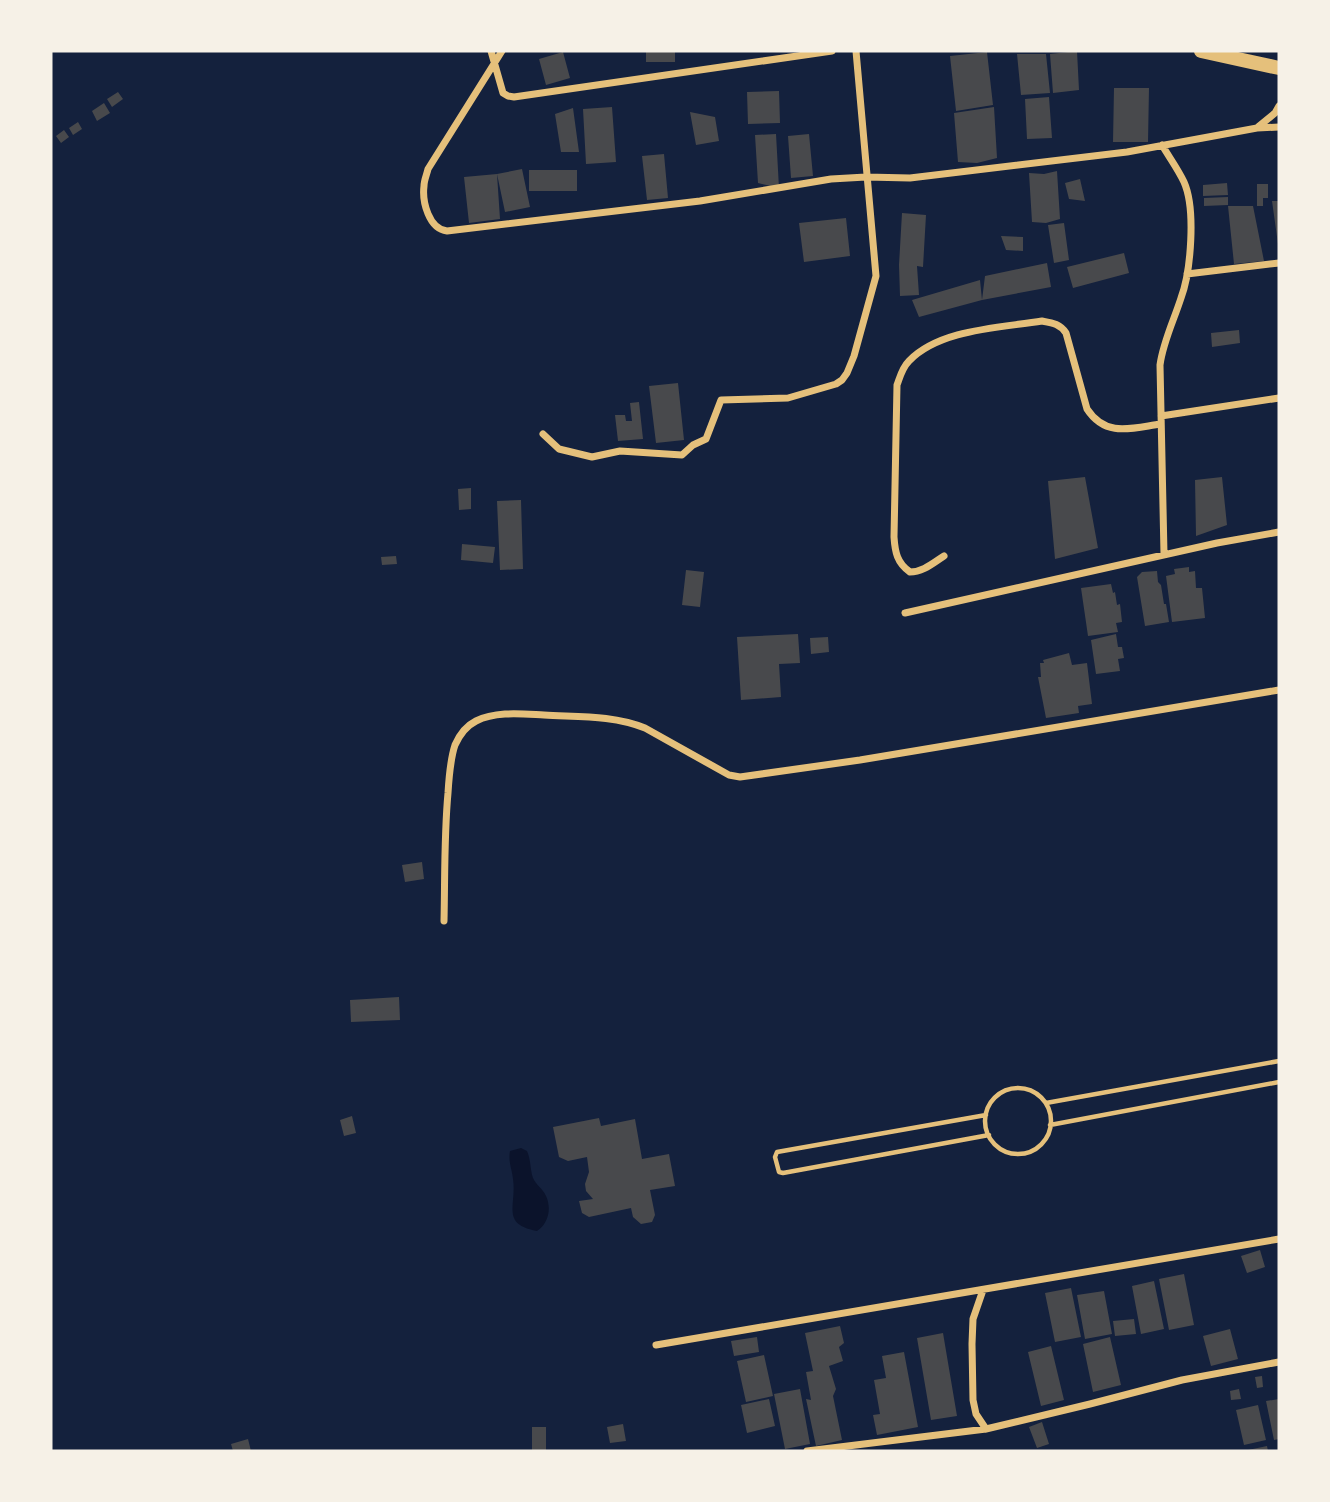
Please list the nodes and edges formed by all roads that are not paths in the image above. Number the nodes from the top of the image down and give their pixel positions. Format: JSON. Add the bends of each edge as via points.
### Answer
{"nodes":[{"id":1,"x":491,"y":51,"type":"edge"},
{"id":2,"x":502,"y":51,"type":"edge"},
{"id":3,"x":832,"y":51,"type":"edge"},
{"id":4,"x":856,"y":51,"type":"edge"},
{"id":5,"x":1201,"y":51,"type":"edge"},
{"id":6,"x":494,"y":64,"type":"junction"},
{"id":7,"x":1279,"y":68,"type":"edge"},
{"id":8,"x":1279,"y":106,"type":"edge"},
{"id":9,"x":1279,"y":127,"type":"edge"},
{"id":10,"x":1257,"y":128,"type":"junction"},
{"id":11,"x":1162,"y":145,"type":"junction"},
{"id":12,"x":866,"y":177,"type":"junction"},
{"id":13,"x":1279,"y":263,"type":"edge"},
{"id":14,"x":1187,"y":274,"type":"junction"},
{"id":15,"x":1279,"y":398,"type":"edge"},
{"id":16,"x":1161,"y":420,"type":"junction"},
{"id":17,"x":543,"y":434,"type":"dead end"},
{"id":18,"x":1279,"y":531,"type":"edge"},
{"id":19,"x":1164,"y":554,"type":"junction"},
{"id":20,"x":944,"y":556,"type":"dead end"},
{"id":21,"x":905,"y":613,"type":"dead end"},
{"id":22,"x":1279,"y":690,"type":"edge"},
{"id":23,"x":444,"y":921,"type":"dead end"},
{"id":24,"x":1279,"y":1061,"type":"edge"},
{"id":25,"x":1279,"y":1082,"type":"edge"},
{"id":26,"x":1045,"y":1103,"type":"junction"},
{"id":27,"x":986,"y":1115,"type":"junction"},
{"id":28,"x":1050,"y":1125,"type":"junction"},
{"id":29,"x":989,"y":1135,"type":"junction"},
{"id":30,"x":1279,"y":1239,"type":"edge"},
{"id":31,"x":983,"y":1290,"type":"junction"},
{"id":32,"x":656,"y":1345,"type":"dead end"},
{"id":33,"x":1279,"y":1362,"type":"edge"},
{"id":34,"x":986,"y":1429,"type":"junction"},
{"id":35,"x":807,"y":1451,"type":"edge"}],
"edges":[{"from":1,"to":6,"type":"street"},
{"from":2,"to":6,"type":"street"},
{"from":3,"to":6,"type":"street","via":[[514,97],[503,93]]},
{"from":4,"to":12,"type":"street"},
{"from":5,"to":7,"type":"highway"},
{"from":6,"to":12,"type":"street","via":[[428,169],[424,202],[440,230]]},
{"from":8,"to":10,"type":"street"},
{"from":9,"to":10,"type":"street"},
{"from":10,"to":11,"type":"street"},
{"from":11,"to":12,"type":"street","via":[[910,178]]},
{"from":11,"to":14,"type":"street","via":[[1189,198]]},
{"from":12,"to":17,"type":"street","via":[[876,276],[854,356],[842,380],[788,398],[721,400],[706,439],[682,455],[620,451],[592,457],[559,449]]},
{"from":13,"to":14,"type":"street"},
{"from":14,"to":16,"type":"street","via":[[1161,352]]},
{"from":15,"to":16,"type":"street"},
{"from":16,"to":19,"type":"street"},
{"from":16,"to":20,"type":"street","via":[[1124,430],[1093,418],[1066,333],[1053,323],[975,332],[927,347],[907,362],[897,386],[894,537],[901,564],[910,572],[925,569]]},
{"from":18,"to":19,"type":"street"},
{"from":19,"to":21,"type":"street"},
{"from":22,"to":23,"type":"street","via":[[740,777],[631,722],[493,716],[474,722],[463,732],[450,766]]},
{"from":24,"to":26,"type":"lane"},
{"from":25,"to":28,"type":"lane"},
{"from":26,"to":27,"type":"lane","via":[[1025,1088],[1007,1089],[993,1099]]},
{"from":26,"to":28,"type":"lane"},
{"from":27,"to":29,"type":"lane"},
{"from":27,"to":29,"type":"lane","via":[[777,1152],[775,1157],[783,1173]]},
{"from":28,"to":29,"type":"lane","via":[[1044,1141],[1021,1153],[1004,1151]]},
{"from":30,"to":31,"type":"street"},
{"from":31,"to":32,"type":"street"},
{"from":31,"to":34,"type":"street","via":[[973,1319],[972,1355],[973,1400]]},
{"from":33,"to":34,"type":"street","via":[[1182,1380]]},
{"from":34,"to":35,"type":"street"}]}
